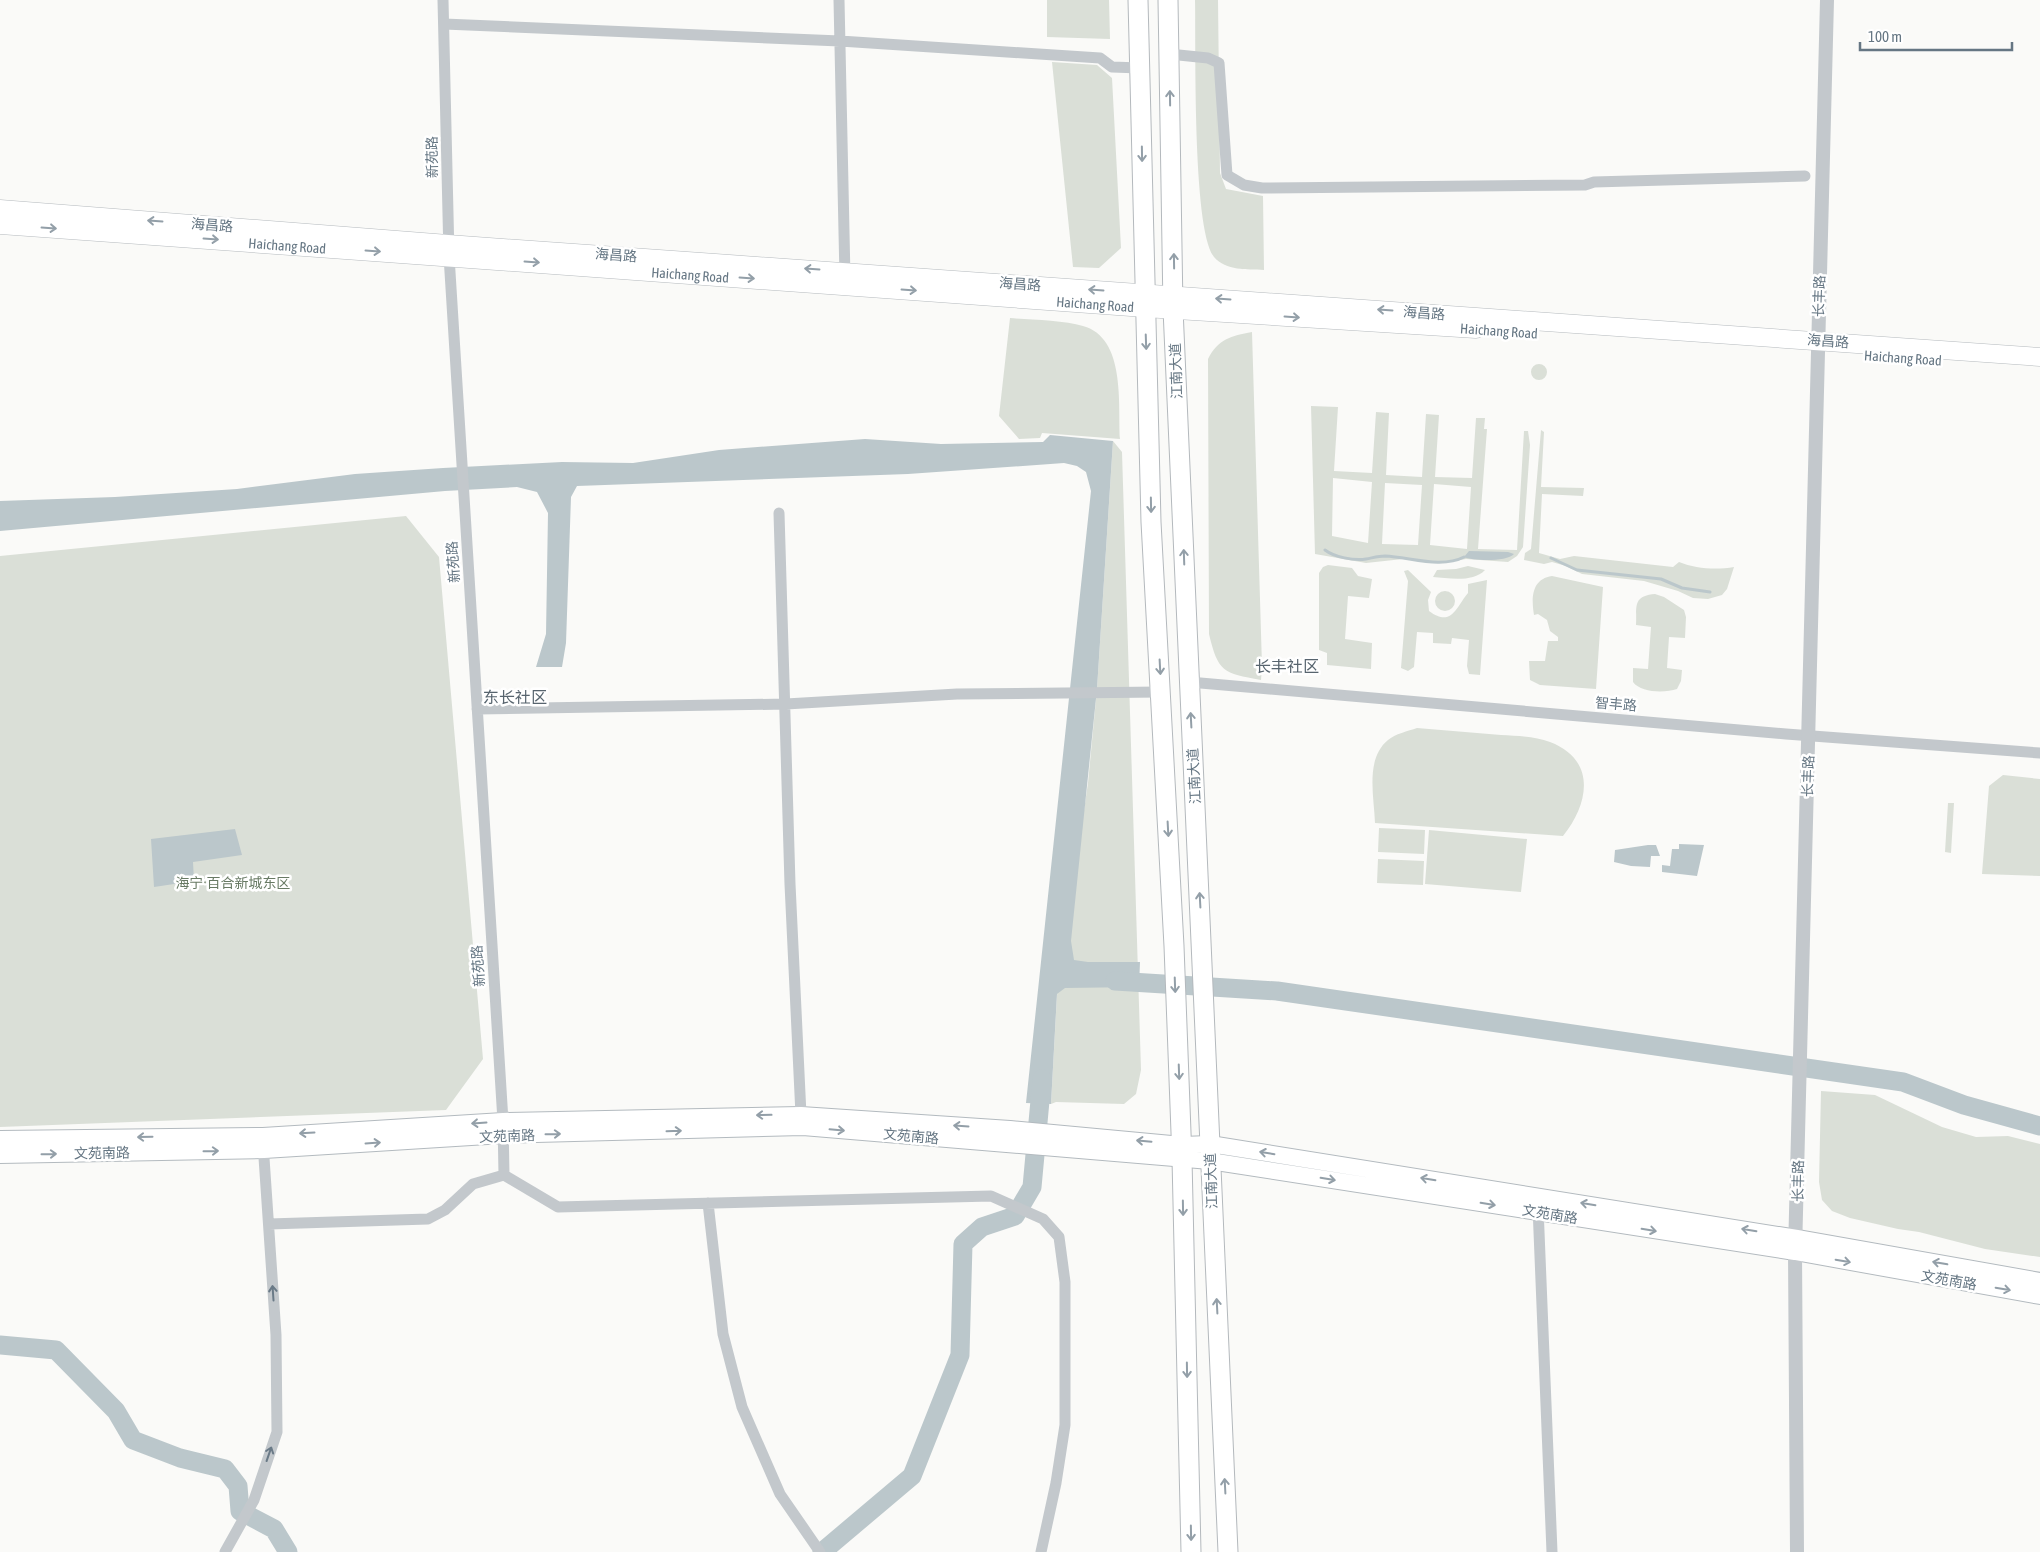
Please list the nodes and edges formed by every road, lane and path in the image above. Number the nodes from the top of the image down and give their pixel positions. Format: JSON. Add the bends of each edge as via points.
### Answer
{"nodes":[{"id":1,"x":443,"y":0,"type":"edge"},
{"id":2,"x":839,"y":0,"type":"edge"},
{"id":3,"x":1138,"y":0,"type":"edge"},
{"id":4,"x":1168,"y":0,"type":"edge"},
{"id":5,"x":1827,"y":0,"type":"edge"},
{"id":6,"x":444,"y":24,"type":"junction"},
{"id":7,"x":840,"y":41,"type":"junction"},
{"id":8,"x":1169,"y":54,"type":"junction"},
{"id":9,"x":1140,"y":68,"type":"junction"},
{"id":10,"x":1805,"y":176,"type":"dead end"},
{"id":11,"x":0,"y":209,"type":"edge"},
{"id":12,"x":0,"y":225,"type":"edge"},
{"id":13,"x":449,"y":250,"type":"junction"},
{"id":14,"x":845,"y":278,"type":"junction"},
{"id":15,"x":1145,"y":301,"type":"junction"},
{"id":16,"x":1174,"y":302,"type":"junction"},
{"id":17,"x":1818,"y":346,"type":"junction"},
{"id":18,"x":2040,"y":357,"type":"edge"},
{"id":19,"x":2040,"y":368,"type":"edge"},
{"id":20,"x":779,"y":513,"type":"dead end"},
{"id":21,"x":1189,"y":682,"type":"junction"},
{"id":22,"x":1161,"y":692,"type":"junction"},
{"id":23,"x":786,"y":704,"type":"junction"},
{"id":24,"x":478,"y":709,"type":"junction"},
{"id":25,"x":1810,"y":736,"type":"junction"},
{"id":26,"x":2040,"y":753,"type":"edge"},
{"id":27,"x":801,"y":1115,"type":"junction"},
{"id":28,"x":503,"y":1128,"type":"junction"},
{"id":29,"x":1012,"y":1137,"type":"junction"},
{"id":30,"x":0,"y":1139,"type":"edge"},
{"id":31,"x":263,"y":1143,"type":"junction"},
{"id":32,"x":1182,"y":1152,"type":"junction"},
{"id":33,"x":1210,"y":1152,"type":"junction"},
{"id":34,"x":0,"y":1155,"type":"edge"},
{"id":35,"x":504,"y":1175,"type":"junction"},
{"id":36,"x":708,"y":1203,"type":"junction"},
{"id":37,"x":1537,"y":1204,"type":"junction"},
{"id":38,"x":268,"y":1224,"type":"junction"},
{"id":39,"x":1796,"y":1245,"type":"junction"},
{"id":40,"x":2040,"y":1281,"type":"edge"},
{"id":41,"x":2040,"y":1296,"type":"edge"},
{"id":42,"x":225,"y":1552,"type":"edge"},
{"id":43,"x":820,"y":1552,"type":"edge"},
{"id":44,"x":1041,"y":1552,"type":"edge"},
{"id":45,"x":1191,"y":1552,"type":"edge"},
{"id":46,"x":1228,"y":1552,"type":"edge"},
{"id":47,"x":1552,"y":1552,"type":"edge"},
{"id":48,"x":1797,"y":1552,"type":"edge"}],
"edges":[{"from":1,"to":6,"type":"street","name":"新苑路"},
{"from":2,"to":7,"type":"street"},
{"from":3,"to":9,"type":"highway","name":"江南大道"},
{"from":4,"to":8,"type":"highway","name":"江南大道"},
{"from":5,"to":17,"type":"street","name":"长丰路"},
{"from":6,"to":7,"type":"street"},
{"from":6,"to":13,"type":"street","name":"新苑路"},
{"from":7,"to":9,"type":"street","via":[[1100,58],[1112,67]]},
{"from":7,"to":14,"type":"street"},
{"from":8,"to":10,"type":"street","via":[[1208,58],[1219,63],[1227,175],[1244,185],[1262,188],[1585,185],[1594,182]]},
{"from":16,"to":8,"type":"highway","name":"江南大道","one_way":true},
{"from":9,"to":15,"type":"highway","name":"江南大道","one_way":true},
{"from":13,"to":11,"type":"main road","name":"海昌路","one_way":true},
{"from":12,"to":13,"type":"main road","name":"Haichang Road","one_way":true},
{"from":13,"to":14,"type":"main road","name":"Haichang Road"},
{"from":13,"to":24,"type":"street","name":"新苑路"},
{"from":14,"to":15,"type":"main road","name":"海昌路"},
{"from":15,"to":16,"type":"main road","name":"海昌路"},
{"from":15,"to":22,"type":"highway","name":"江南大道","one_way":true,"via":[[1151,522]]},
{"from":16,"to":17,"type":"main road","name":"Haichang Road"},
{"from":21,"to":16,"type":"highway","name":"江南大道","one_way":true},
{"from":17,"to":18,"type":"main road","name":"海昌路"},
{"from":17,"to":19,"type":"main road","name":"Haichang Road"},
{"from":17,"to":25,"type":"street","name":"长丰路"},
{"from":20,"to":23,"type":"street"},
{"from":21,"to":25,"type":"street","name":"智丰路"},
{"from":33,"to":21,"type":"highway","name":"江南大道","one_way":true},
{"from":22,"to":23,"type":"street","via":[[957,694]]},
{"from":22,"to":32,"type":"highway","name":"江南大道","one_way":true},
{"from":23,"to":24,"type":"street"},
{"from":23,"to":27,"type":"street","via":[[790,884]]},
{"from":24,"to":28,"type":"street","name":"新苑路"},
{"from":25,"to":26,"type":"street","name":"智丰路"},
{"from":25,"to":39,"type":"street","name":"长丰路"},
{"from":27,"to":28,"type":"main road","name":"文苑南路","one_way":true},
{"from":29,"to":27,"type":"main road","name":"文苑南路","one_way":true},
{"from":28,"to":29,"type":"main road","name":"文苑南路","one_way":true,"via":[[803,1127]]},
{"from":28,"to":31,"type":"main road","name":"文苑南路"},
{"from":28,"to":35,"type":"street","name":"新苑路"},
{"from":29,"to":32,"type":"main road","name":"文苑南路"},
{"from":31,"to":30,"type":"main road","name":"文苑南路","one_way":true},
{"from":34,"to":31,"type":"main road","name":"文苑南路","one_way":true},
{"from":31,"to":38,"type":"street"},
{"from":32,"to":33,"type":"main road","name":"文苑南路"},
{"from":32,"to":45,"type":"highway","name":"江南大道","one_way":true},
{"from":33,"to":37,"type":"main road","name":"文苑南路"},
{"from":46,"to":33,"type":"highway","name":"江南大道","one_way":true},
{"from":35,"to":36,"type":"street","via":[[558,1207]]},
{"from":35,"to":38,"type":"street","via":[[473,1184],[444,1210],[428,1219]]},
{"from":36,"to":43,"type":"street","via":[[723,1334],[742,1407],[780,1494]]},
{"from":36,"to":44,"type":"street","via":[[991,1196],[1040,1217],[1059,1237],[1065,1282],[1065,1425]]},
{"from":37,"to":39,"type":"main road","name":"文苑南路"},
{"from":37,"to":47,"type":"street"},
{"from":42,"to":38,"type":"street","one_way":true,"via":[[254,1500],[277,1432],[276,1335]]},
{"from":40,"to":39,"type":"main road","name":"文苑南路","one_way":true},
{"from":39,"to":41,"type":"main road","name":"文苑南路","one_way":true},
{"from":39,"to":48,"type":"street","name":"长丰路"}]}
